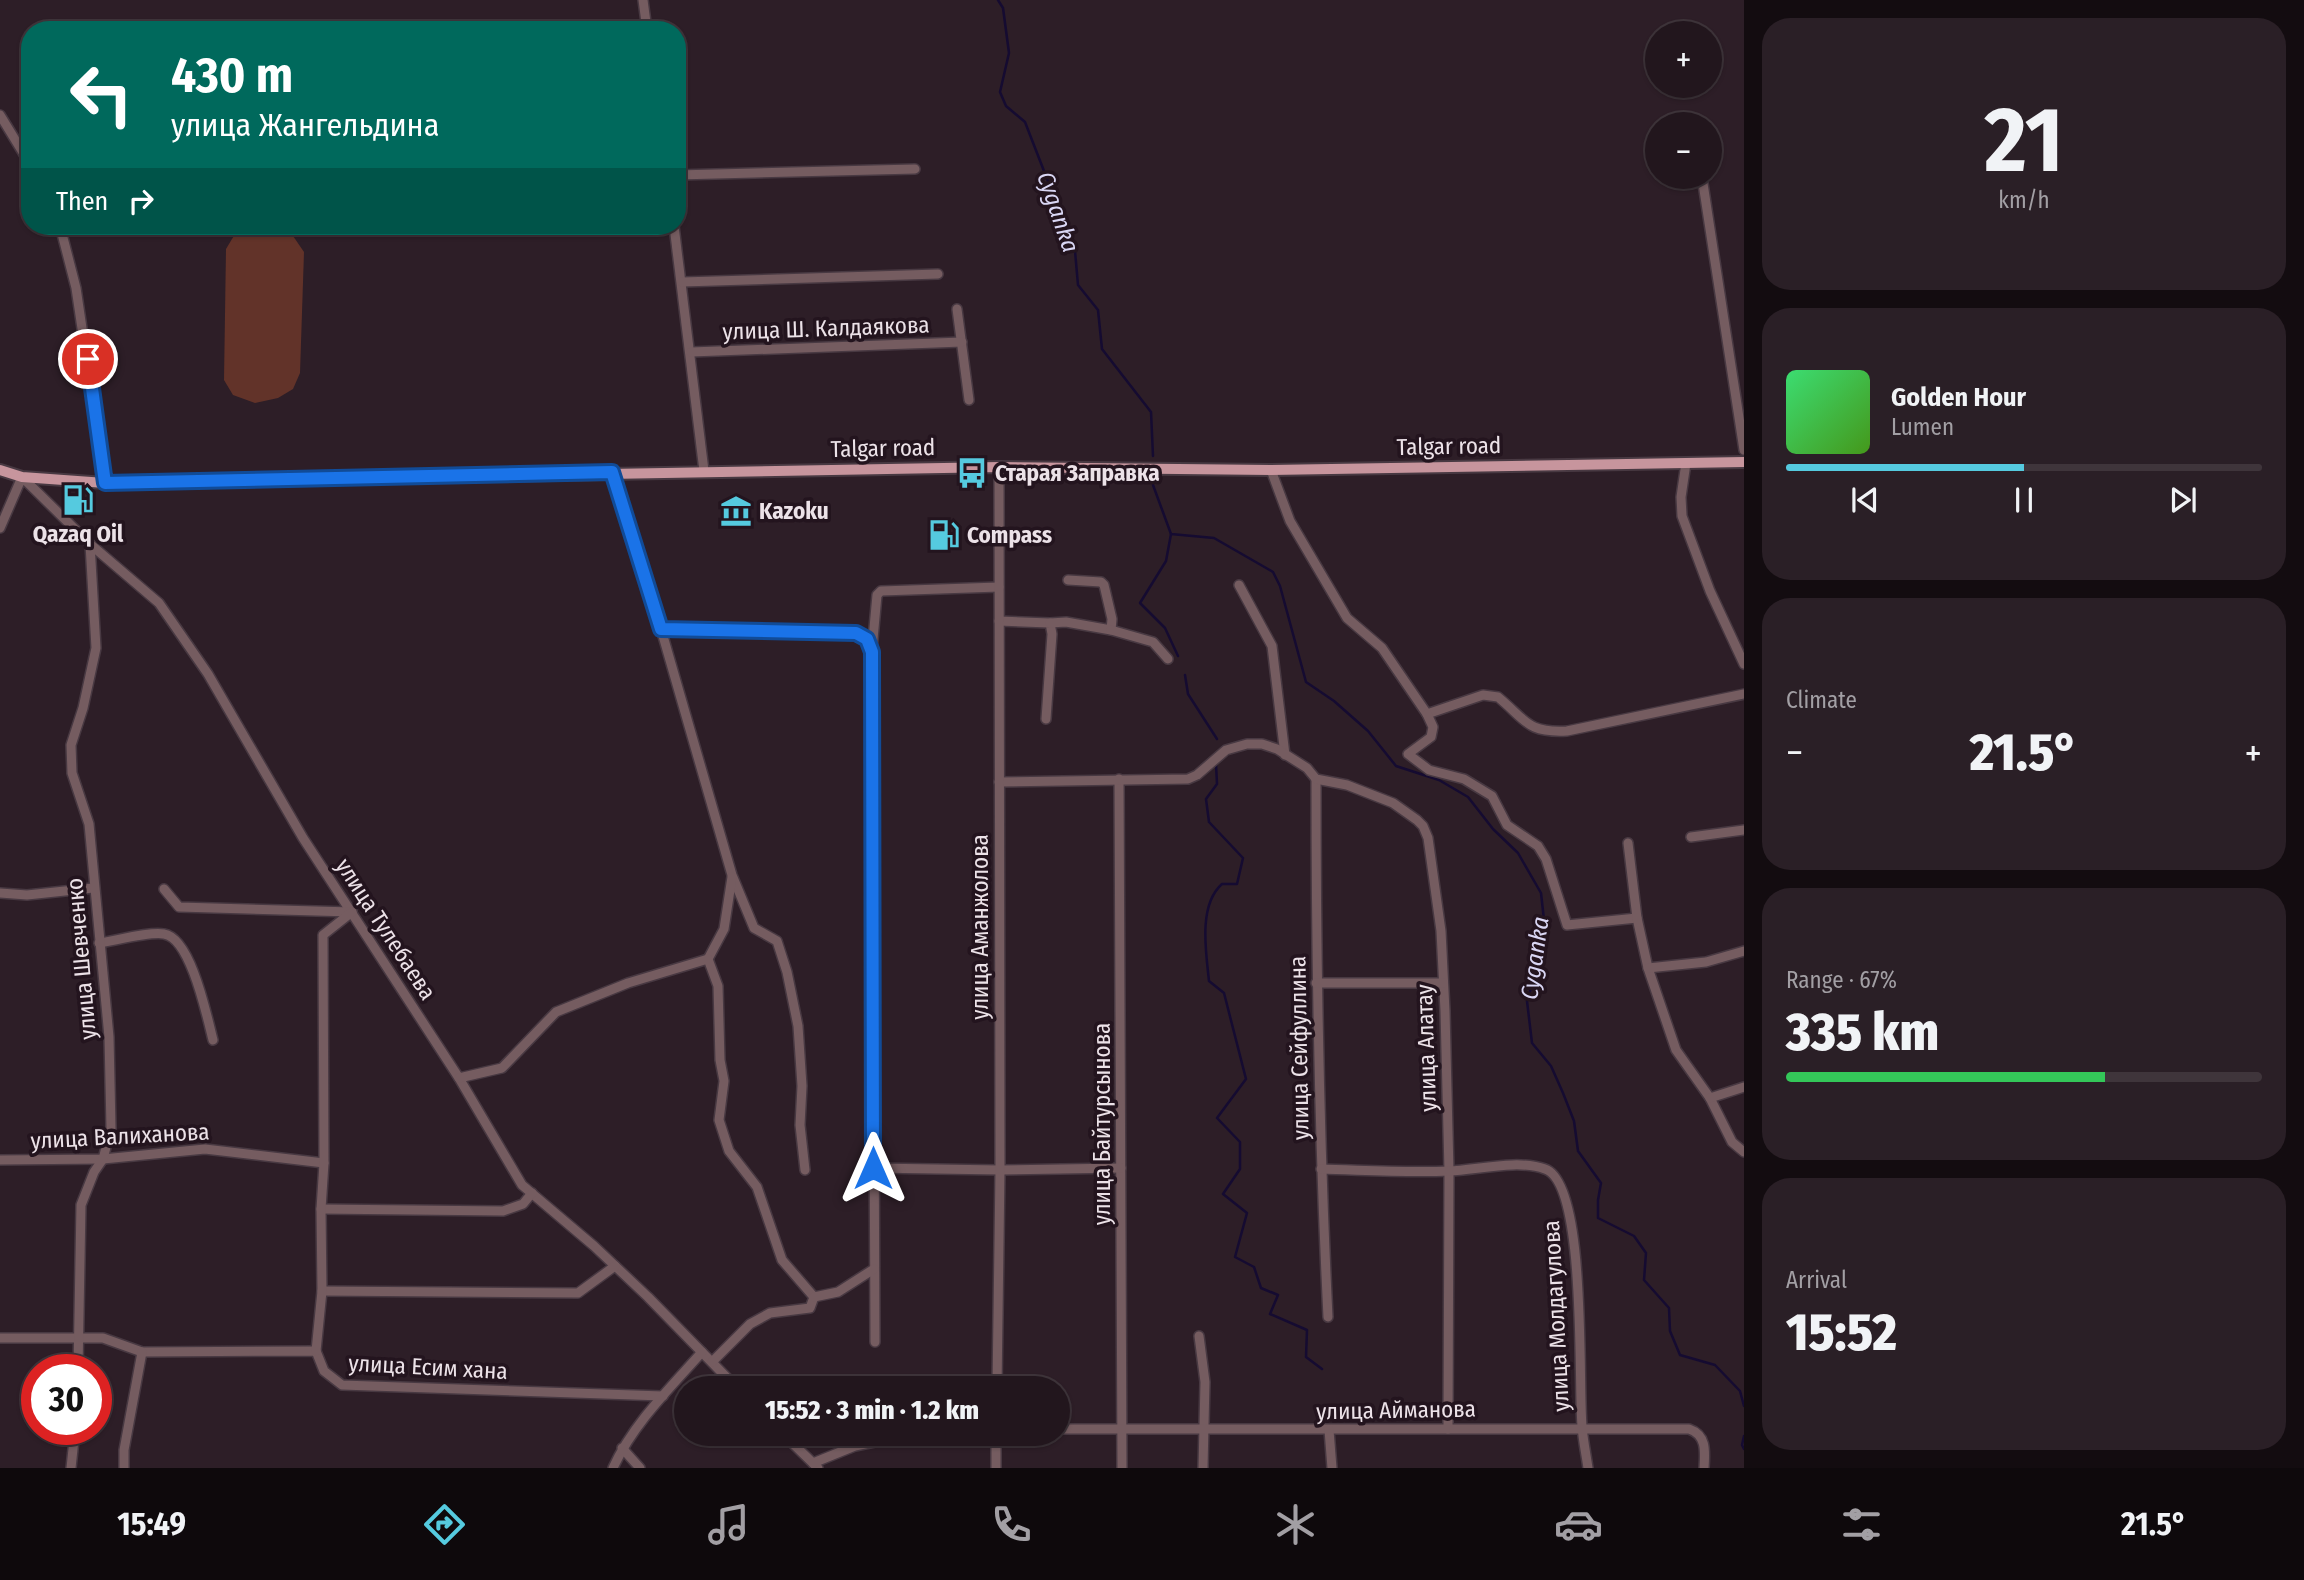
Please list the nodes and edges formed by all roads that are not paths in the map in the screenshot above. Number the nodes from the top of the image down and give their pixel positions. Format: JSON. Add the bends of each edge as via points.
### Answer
{"nodes":[{"id":1,"x":643,"y":0,"type":"edge"},
{"id":2,"x":646,"y":21,"type":"edge"},
{"id":3,"x":0,"y":115,"type":"edge"},
{"id":4,"x":21,"y":149,"type":"edge"},
{"id":5,"x":915,"y":169,"type":"dead end"},
{"id":6,"x":686,"y":175,"type":"edge"},
{"id":7,"x":1704,"y":189,"type":"edge"},
{"id":8,"x":62,"y":235,"type":"edge"},
{"id":9,"x":675,"y":235,"type":"edge"},
{"id":10,"x":937,"y":274,"type":"dead end"},
{"id":11,"x":682,"y":282,"type":"junction"},
{"id":12,"x":957,"y":309,"type":"dead end"},
{"id":13,"x":962,"y":342,"type":"junction"},
{"id":14,"x":691,"y":352,"type":"junction"},
{"id":15,"x":970,"y":400,"type":"dead end"},
{"id":16,"x":1744,"y":450,"type":"edge"},
{"id":17,"x":1744,"y":462,"type":"edge"},
{"id":18,"x":1686,"y":463,"type":"junction"},
{"id":19,"x":999,"y":467,"type":"junction"},
{"id":20,"x":0,"y":470,"type":"edge"},
{"id":21,"x":1271,"y":470,"type":"junction"},
{"id":22,"x":704,"y":471,"type":"junction"},
{"id":23,"x":612,"y":472,"type":"junction"},
{"id":24,"x":22,"y":477,"type":"junction"},
{"id":25,"x":105,"y":483,"type":"junction"},
{"id":26,"x":0,"y":528,"type":"edge"},
{"id":27,"x":90,"y":544,"type":"junction"},
{"id":28,"x":1068,"y":580,"type":"dead end"},
{"id":29,"x":1239,"y":585,"type":"dead end"},
{"id":30,"x":999,"y":587,"type":"junction"},
{"id":31,"x":999,"y":621,"type":"junction"},
{"id":32,"x":1051,"y":623,"type":"junction"},
{"id":33,"x":661,"y":629,"type":"junction"},
{"id":34,"x":1111,"y":630,"type":"junction"},
{"id":35,"x":872,"y":652,"type":"junction"},
{"id":36,"x":1168,"y":659,"type":"dead end"},
{"id":37,"x":1744,"y":664,"type":"edge"},
{"id":38,"x":1744,"y":694,"type":"edge"},
{"id":39,"x":1427,"y":714,"type":"junction"},
{"id":40,"x":1046,"y":719,"type":"dead end"},
{"id":41,"x":1285,"y":755,"type":"junction"},
{"id":42,"x":1119,"y":779,"type":"junction"},
{"id":43,"x":1316,"y":779,"type":"junction"},
{"id":44,"x":999,"y":782,"type":"junction"},
{"id":45,"x":1744,"y":830,"type":"edge"},
{"id":46,"x":1691,"y":837,"type":"dead end"},
{"id":47,"x":1628,"y":843,"type":"dead end"},
{"id":48,"x":732,"y":875,"type":"junction"},
{"id":49,"x":93,"y":888,"type":"junction"},
{"id":50,"x":164,"y":890,"type":"dead end"},
{"id":51,"x":0,"y":893,"type":"edge"},
{"id":52,"x":352,"y":912,"type":"junction"},
{"id":53,"x":1637,"y":918,"type":"junction"},
{"id":54,"x":99,"y":943,"type":"junction"},
{"id":55,"x":1744,"y":951,"type":"edge"},
{"id":56,"x":708,"y":958,"type":"junction"},
{"id":57,"x":1648,"y":968,"type":"junction"},
{"id":58,"x":1316,"y":983,"type":"junction"},
{"id":59,"x":1443,"y":983,"type":"junction"},
{"id":60,"x":213,"y":1040,"type":"dead end"},
{"id":61,"x":459,"y":1078,"type":"junction"},
{"id":62,"x":1744,"y":1087,"type":"edge"},
{"id":63,"x":1710,"y":1098,"type":"junction"},
{"id":64,"x":1744,"y":1152,"type":"edge"},
{"id":65,"x":103,"y":1159,"type":"junction"},
{"id":66,"x":0,"y":1160,"type":"edge"},
{"id":67,"x":324,"y":1163,"type":"junction"},
{"id":68,"x":873,"y":1168,"type":"junction"},
{"id":69,"x":1121,"y":1168,"type":"junction"},
{"id":70,"x":1321,"y":1169,"type":"junction"},
{"id":71,"x":805,"y":1170,"type":"dead end"},
{"id":72,"x":1000,"y":1170,"type":"junction"},
{"id":73,"x":1449,"y":1171,"type":"junction"},
{"id":74,"x":532,"y":1193,"type":"junction"},
{"id":75,"x":321,"y":1209,"type":"junction"},
{"id":76,"x":615,"y":1266,"type":"junction"},
{"id":77,"x":874,"y":1269,"type":"junction"},
{"id":78,"x":321,"y":1292,"type":"junction"},
{"id":79,"x":814,"y":1297,"type":"junction"},
{"id":80,"x":1328,"y":1317,"type":"dead end"},
{"id":81,"x":1199,"y":1336,"type":"dead end"},
{"id":82,"x":0,"y":1338,"type":"edge"},
{"id":83,"x":79,"y":1340,"type":"junction"},
{"id":84,"x":875,"y":1342,"type":"dead end"},
{"id":85,"x":316,"y":1351,"type":"junction"},
{"id":86,"x":142,"y":1352,"type":"junction"},
{"id":87,"x":702,"y":1352,"type":"junction"},
{"id":88,"x":79,"y":1354,"type":"edge"},
{"id":89,"x":712,"y":1362,"type":"junction"},
{"id":90,"x":725,"y":1376,"type":"edge"},
{"id":91,"x":997,"y":1376,"type":"edge"},
{"id":92,"x":663,"y":1396,"type":"junction"},
{"id":93,"x":1582,"y":1428,"type":"junction"},
{"id":94,"x":1070,"y":1429,"type":"edge"},
{"id":95,"x":1448,"y":1429,"type":"junction"},
{"id":96,"x":1122,"y":1430,"type":"junction"},
{"id":97,"x":1203,"y":1430,"type":"junction"},
{"id":98,"x":1329,"y":1430,"type":"junction"},
{"id":99,"x":73,"y":1445,"type":"edge"},
{"id":100,"x":796,"y":1446,"type":"edge"},
{"id":101,"x":860,"y":1446,"type":"edge"},
{"id":102,"x":996,"y":1446,"type":"edge"},
{"id":103,"x":622,"y":1448,"type":"junction"},
{"id":104,"x":816,"y":1465,"type":"edge"},
{"id":105,"x":71,"y":1468,"type":"edge"},
{"id":106,"x":124,"y":1468,"type":"edge"},
{"id":107,"x":613,"y":1468,"type":"edge"},
{"id":108,"x":640,"y":1468,"type":"edge"},
{"id":109,"x":996,"y":1468,"type":"edge"},
{"id":110,"x":1122,"y":1468,"type":"edge"},
{"id":111,"x":1203,"y":1468,"type":"edge"},
{"id":112,"x":1332,"y":1468,"type":"edge"},
{"id":113,"x":1588,"y":1468,"type":"edge"},
{"id":114,"x":1704,"y":1468,"type":"edge"}],
"edges":[{"from":1,"to":2,"type":"street"},
{"from":3,"to":4,"type":"street"},
{"from":5,"to":6,"type":"street"},
{"from":7,"to":16,"type":"street"},
{"from":8,"to":25,"type":"street","via":[[76,288]]},
{"from":9,"to":11,"type":"street"},
{"from":10,"to":11,"type":"street"},
{"from":11,"to":14,"type":"street"},
{"from":12,"to":13,"type":"street"},
{"from":13,"to":14,"type":"street","name":"улица Ш. Калдаякова"},
{"from":13,"to":15,"type":"street"},
{"from":14,"to":22,"type":"street"},
{"from":17,"to":18,"type":"main road","name":"Talgar road"},
{"from":18,"to":21,"type":"main road","name":"Talgar road"},
{"from":18,"to":37,"type":"street","via":[[1682,516]]},
{"from":19,"to":21,"type":"main road","name":"Talgar road"},
{"from":19,"to":22,"type":"main road","name":"Talgar road"},
{"from":19,"to":30,"type":"street","name":"улица Аманжолова"},
{"from":20,"to":24,"type":"main road","name":"Talgar road"},
{"from":21,"to":39,"type":"street","via":[[1290,521],[1347,618],[1382,648]]},
{"from":22,"to":23,"type":"main road","name":"Talgar road"},
{"from":23,"to":25,"type":"main road","name":"Talgar road"},
{"from":23,"to":33,"type":"street"},
{"from":24,"to":25,"type":"main road","name":"Talgar road"},
{"from":24,"to":26,"type":"street"},
{"from":24,"to":27,"type":"street","name":"улица Тулебаева"},
{"from":27,"to":49,"type":"street","name":"улица Шевченко","via":[[96,648],[71,759],[89,824]]},
{"from":27,"to":52,"type":"street","name":"улица Тулебаева","via":[[159,603],[208,674],[297,828]]},
{"from":28,"to":34,"type":"street","via":[[1104,585]]},
{"from":29,"to":41,"type":"street","via":[[1272,646]]},
{"from":30,"to":31,"type":"street","name":"улица Аманжолова"},
{"from":30,"to":35,"type":"street","via":[[881,591]]},
{"from":31,"to":32,"type":"street"},
{"from":31,"to":44,"type":"street","name":"улица Аманжолова"},
{"from":32,"to":34,"type":"street"},
{"from":32,"to":40,"type":"street"},
{"from":33,"to":35,"type":"street","via":[[856,633],[867,639]]},
{"from":33,"to":48,"type":"street"},
{"from":34,"to":36,"type":"street","via":[[1153,642]]},
{"from":35,"to":68,"type":"street"},
{"from":38,"to":39,"type":"street","via":[[1567,731],[1534,729],[1491,695]]},
{"from":39,"to":53,"type":"street","via":[[1433,727],[1431,737],[1408,754],[1429,770],[1464,779],[1492,796],[1507,825],[1538,846],[1546,859],[1567,925]]},
{"from":41,"to":42,"type":"street","name":"улица Алатау","via":[[1262,744],[1247,744],[1226,750],[1188,779]]},
{"from":41,"to":43,"type":"street","name":"улица Алатау"},
{"from":42,"to":44,"type":"street","name":"улица Алатау"},
{"from":42,"to":69,"type":"street","name":"улица Байтурсынова"},
{"from":43,"to":58,"type":"street","name":"улица Сейфуллина"},
{"from":43,"to":59,"type":"street","name":"улица Алатау","via":[[1375,794],[1423,826],[1437,892]]},
{"from":44,"to":72,"type":"street","name":"улица Аманжолова"},
{"from":45,"to":46,"type":"street"},
{"from":47,"to":53,"type":"street"},
{"from":48,"to":56,"type":"street","via":[[724,929]]},
{"from":48,"to":71,"type":"street","via":[[754,928],[777,941],[787,972],[798,1026]]},
{"from":49,"to":51,"type":"street"},
{"from":49,"to":54,"type":"street","name":"улица Шевченко"},
{"from":50,"to":52,"type":"street","via":[[180,907]]},
{"from":52,"to":61,"type":"street","name":"улица Тулебаева"},
{"from":52,"to":67,"type":"street","via":[[323,935]]},
{"from":53,"to":57,"type":"street"},
{"from":54,"to":60,"type":"street","via":[[163,933],[175,938],[198,980]]},
{"from":54,"to":65,"type":"street","name":"улица Шевченко","via":[[111,1128]]},
{"from":55,"to":57,"type":"street","via":[[1706,962]]},
{"from":56,"to":61,"type":"street","via":[[556,1012],[502,1068]]},
{"from":56,"to":79,"type":"street","via":[[718,986],[724,1081],[719,1120],[729,1151],[757,1187],[782,1260]]},
{"from":57,"to":63,"type":"street","via":[[1676,1050]]},
{"from":58,"to":59,"type":"street"},
{"from":58,"to":70,"type":"street","name":"улица Сейфуллина"},
{"from":59,"to":73,"type":"street","name":"улица Алатау"},
{"from":61,"to":74,"type":"street","name":"улица Тулебаева","via":[[522,1185]]},
{"from":62,"to":63,"type":"street"},
{"from":63,"to":64,"type":"street","via":[[1732,1142]]},
{"from":65,"to":66,"type":"street","name":"улица Валиханова"},
{"from":65,"to":67,"type":"street","name":"улица Валиханова","via":[[205,1149]]},
{"from":65,"to":83,"type":"street","name":"улица Шевченко","via":[[81,1205]]},
{"from":67,"to":75,"type":"street"},
{"from":68,"to":72,"type":"street"},
{"from":68,"to":77,"type":"street"},
{"from":69,"to":72,"type":"street"},
{"from":69,"to":96,"type":"street","name":"улица Байтурсынова"},
{"from":70,"to":73,"type":"street","name":"улица Молдагулова"},
{"from":70,"to":80,"type":"street","name":"улица Сейфуллина"},
{"from":72,"to":91,"type":"street","name":"улица Аманжолова"},
{"from":73,"to":93,"type":"street","name":"улица Молдагулова","via":[[1530,1166],[1557,1175],[1575,1237]]},
{"from":73,"to":95,"type":"street","name":"улица Алатау"},
{"from":74,"to":75,"type":"street","via":[[523,1204],[503,1211]]},
{"from":74,"to":76,"type":"street","name":"улица Тулебаева"},
{"from":75,"to":78,"type":"street"},
{"from":76,"to":78,"type":"street","via":[[578,1293]]},
{"from":76,"to":87,"type":"street","name":"улица Тулебаева"},
{"from":77,"to":79,"type":"street","via":[[838,1292]]},
{"from":77,"to":84,"type":"street"},
{"from":78,"to":85,"type":"street"},
{"from":79,"to":89,"type":"street","via":[[810,1308],[770,1313],[750,1324]]},
{"from":81,"to":97,"type":"street","via":[[1205,1382]]},
{"from":82,"to":83,"type":"street","name":"улица Есим хана"},
{"from":83,"to":86,"type":"street","name":"улица Есим хана","via":[[103,1338]]},
{"from":83,"to":88,"type":"street","name":"улица Шевченко"},
{"from":85,"to":86,"type":"street","name":"улица Есим хана"},
{"from":85,"to":92,"type":"street","name":"улица Есим хана","via":[[324,1371],[342,1385]]},
{"from":86,"to":106,"type":"street"},
{"from":87,"to":89,"type":"street","name":"улица Тулебаева"},
{"from":87,"to":92,"type":"street"},
{"from":89,"to":90,"type":"street","name":"улица Тулебаева"},
{"from":92,"to":103,"type":"street"},
{"from":93,"to":95,"type":"street","name":"улица Айманова"},
{"from":93,"to":113,"type":"street","name":"улица Молдагулова"},
{"from":93,"to":114,"type":"street","name":"улица Айманова","via":[[1689,1429],[1703,1440]]},
{"from":94,"to":96,"type":"street","name":"улица Айманова"},
{"from":95,"to":98,"type":"street","name":"улица Айманова"},
{"from":96,"to":97,"type":"street","name":"улица Айманова"},
{"from":96,"to":110,"type":"street","name":"улица Байтурсынова"},
{"from":97,"to":98,"type":"street","name":"улица Айманова"},
{"from":97,"to":111,"type":"street"},
{"from":98,"to":112,"type":"street"},
{"from":99,"to":105,"type":"street"},
{"from":100,"to":104,"type":"street"},
{"from":101,"to":104,"type":"street"},
{"from":102,"to":109,"type":"street"},
{"from":103,"to":107,"type":"street"},
{"from":103,"to":108,"type":"street"}]}
